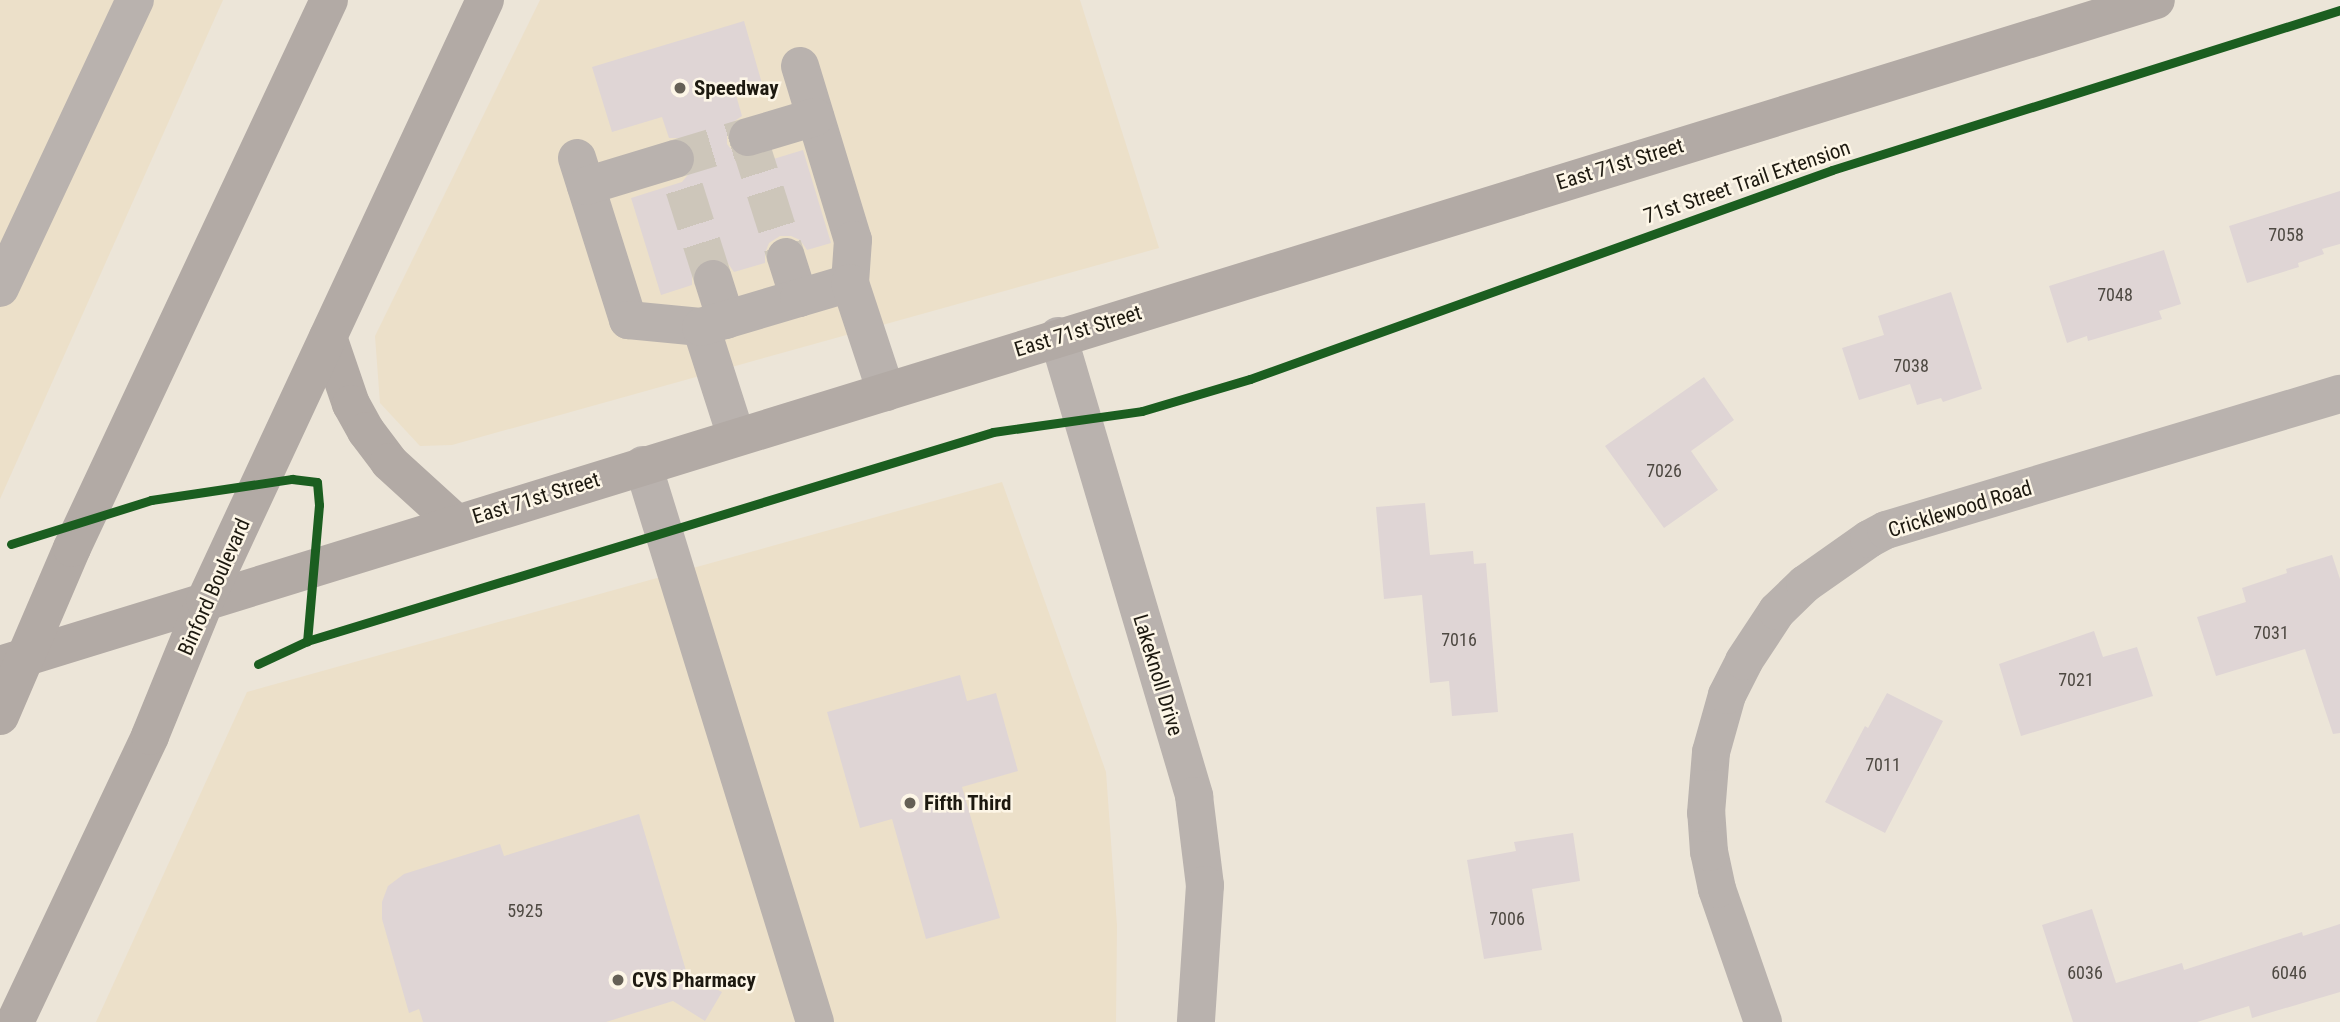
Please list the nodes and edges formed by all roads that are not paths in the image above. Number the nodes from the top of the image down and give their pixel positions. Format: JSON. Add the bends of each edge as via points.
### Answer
{"nodes":[{"id":1,"x":135,"y":0,"type":"edge"},
{"id":2,"x":329,"y":0,"type":"edge"},
{"id":3,"x":485,"y":0,"type":"edge"},
{"id":4,"x":2156,"y":0,"type":"edge"},
{"id":5,"x":800,"y":66,"type":"dead end"},
{"id":6,"x":815,"y":117,"type":"junction"},
{"id":7,"x":748,"y":137,"type":"dead end"},
{"id":8,"x":675,"y":159,"type":"dead end"},
{"id":9,"x":786,"y":257,"type":"tunnel mouth"},
{"id":10,"x":713,"y":279,"type":"tunnel mouth"},
{"id":11,"x":850,"y":283,"type":"junction"},
{"id":12,"x":0,"y":288,"type":"edge"},
{"id":13,"x":799,"y":298,"type":"junction"},
{"id":14,"x":713,"y":324,"type":"junction"},
{"id":15,"x":328,"y":337,"type":"junction"},
{"id":16,"x":1058,"y":337,"type":"junction"},
{"id":17,"x":886,"y":393,"type":"junction"},
{"id":18,"x":2340,"y":394,"type":"edge"},
{"id":19,"x":736,"y":436,"type":"junction"},
{"id":20,"x":643,"y":465,"type":"junction"},
{"id":21,"x":456,"y":523,"type":"junction"},
{"id":22,"x":205,"y":601,"type":"junction"},
{"id":23,"x":14,"y":661,"type":"edge"},
{"id":24,"x":0,"y":716,"type":"edge"},
{"id":25,"x":15,"y":1022,"type":"edge"},
{"id":26,"x":816,"y":1022,"type":"edge"},
{"id":27,"x":1196,"y":1022,"type":"edge"},
{"id":28,"x":1763,"y":1022,"type":"edge"}],
"edges":[{"from":1,"to":12,"type":"street"},
{"from":2,"to":23,"type":"main road","via":[[72,548]]},
{"from":3,"to":15,"type":"main road","name":"Binford Boulevard"},
{"from":4,"to":16,"type":"main road","name":"East 71st Street"},
{"from":5,"to":6,"type":"street"},
{"from":6,"to":7,"type":"street"},
{"from":6,"to":11,"type":"street","via":[[853,240]]},
{"from":8,"to":14,"type":"street","via":[[582,172],[628,320]]},
{"from":9,"to":13,"type":"street"},
{"from":10,"to":14,"type":"street"},
{"from":11,"to":13,"type":"street"},
{"from":11,"to":17,"type":"street"},
{"from":13,"to":14,"type":"street"},
{"from":14,"to":19,"type":"street"},
{"from":15,"to":21,"type":"main road","via":[[351,404],[366,431],[390,462]]},
{"from":15,"to":22,"type":"main road","name":"Binford Boulevard"},
{"from":16,"to":17,"type":"main road","name":"East 71st Street"},
{"from":16,"to":27,"type":"street","name":"Lakeknoll Drive","via":[[1194,796],[1205,885]]},
{"from":17,"to":19,"type":"main road","name":"East 71st Street"},
{"from":18,"to":28,"type":"street","name":"Cricklewood Road","via":[[1886,530],[1805,584],[1777,611],[1723,704],[1711,752],[1706,813],[1717,889]]},
{"from":19,"to":20,"type":"main road","name":"East 71st Street"},
{"from":20,"to":21,"type":"main road","name":"East 71st Street"},
{"from":20,"to":26,"type":"street"},
{"from":21,"to":22,"type":"main road","name":"East 71st Street"},
{"from":22,"to":23,"type":"main road","name":"East 71st Street"},
{"from":22,"to":25,"type":"main road","name":"Binford Boulevard","via":[[150,736]]},
{"from":23,"to":24,"type":"main road"}]}
